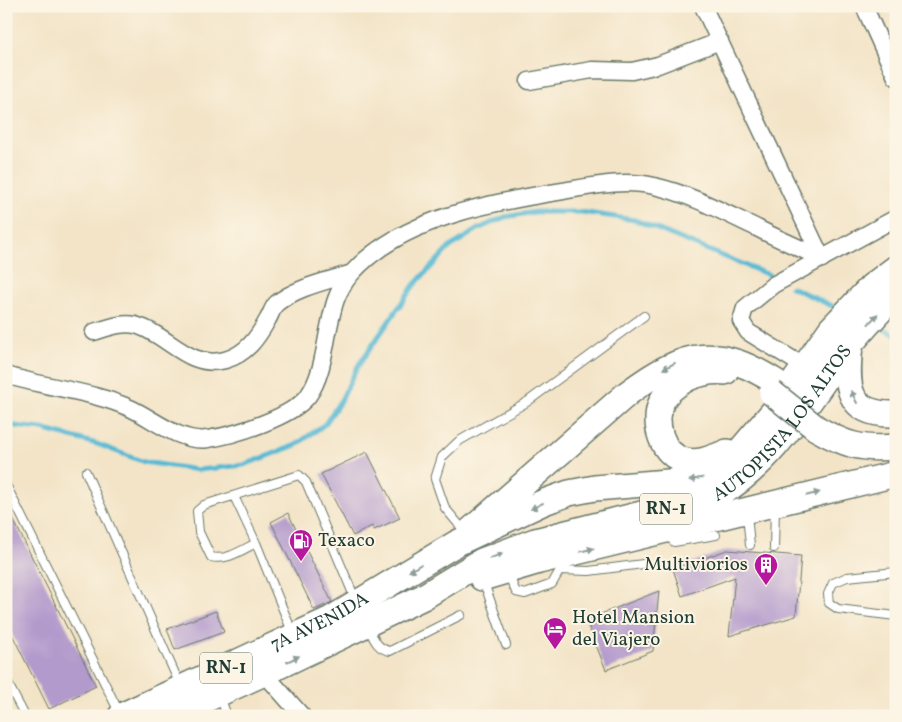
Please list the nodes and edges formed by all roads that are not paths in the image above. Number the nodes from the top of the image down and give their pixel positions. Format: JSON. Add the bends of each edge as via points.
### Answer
{"nodes":[{"id":1,"x":703,"y":6,"type":"edge"},
{"id":2,"x":864,"y":6,"type":"edge"},
{"id":3,"x":720,"y":41,"type":"junction"},
{"id":4,"x":896,"y":77,"type":"edge"},
{"id":5,"x":529,"y":81,"type":"dead end"},
{"id":6,"x":896,"y":218,"type":"edge"},
{"id":7,"x":822,"y":259,"type":"junction"},
{"id":8,"x":896,"y":268,"type":"edge"},
{"id":9,"x":352,"y":273,"type":"junction"},
{"id":10,"x":887,"y":292,"type":"edge"},
{"id":11,"x":644,"y":316,"type":"dead end"},
{"id":12,"x":94,"y":332,"type":"dead end"},
{"id":13,"x":852,"y":343,"type":"junction"},
{"id":14,"x":805,"y":368,"type":"junction"},
{"id":15,"x":6,"y":375,"type":"edge"},
{"id":16,"x":776,"y":389,"type":"junction"},
{"id":17,"x":896,"y":414,"type":"edge"},
{"id":18,"x":819,"y":421,"type":"junction"},
{"id":19,"x":896,"y":432,"type":"edge"},
{"id":20,"x":748,"y":443,"type":"junction"},
{"id":21,"x":896,"y":447,"type":"edge"},
{"id":22,"x":86,"y":472,"type":"dead end"},
{"id":23,"x":896,"y":474,"type":"edge"},
{"id":24,"x":6,"y":485,"type":"edge"},
{"id":25,"x":234,"y":496,"type":"junction"},
{"id":26,"x":775,"y":504,"type":"junction"},
{"id":27,"x":746,"y":510,"type":"junction"},
{"id":28,"x":666,"y":530,"type":"junction"},
{"id":29,"x":716,"y":535,"type":"dead end"},
{"id":30,"x":461,"y":538,"type":"junction"},
{"id":31,"x":256,"y":543,"type":"junction"},
{"id":32,"x":750,"y":545,"type":"dead end"},
{"id":33,"x":774,"y":548,"type":"dead end"},
{"id":34,"x":558,"y":564,"type":"junction"},
{"id":35,"x":643,"y":564,"type":"dead end"},
{"id":36,"x":896,"y":572,"type":"edge"},
{"id":37,"x":482,"y":578,"type":"junction"},
{"id":38,"x":423,"y":597,"type":"junction"},
{"id":39,"x":362,"y":614,"type":"junction"},
{"id":40,"x":461,"y":615,"type":"dead end"},
{"id":41,"x":896,"y":616,"type":"edge"},
{"id":42,"x":294,"y":637,"type":"junction"},
{"id":43,"x":506,"y":645,"type":"dead end"},
{"id":44,"x":260,"y":664,"type":"junction"},
{"id":45,"x":6,"y":680,"type":"edge"},
{"id":46,"x":181,"y":688,"type":"junction"},
{"id":47,"x":223,"y":704,"type":"edge"},
{"id":48,"x":26,"y":716,"type":"edge"},
{"id":49,"x":121,"y":716,"type":"edge"},
{"id":50,"x":169,"y":716,"type":"edge"},
{"id":51,"x":302,"y":716,"type":"edge"}],
"edges":[{"from":1,"to":3,"type":"street"},
{"from":2,"to":4,"type":"street"},
{"from":3,"to":5,"type":"street","via":[[658,66],[632,71],[592,70]]},
{"from":3,"to":7,"type":"street"},
{"from":6,"to":7,"type":"street"},
{"from":7,"to":9,"type":"street","via":[[694,198],[653,185],[614,182],[524,197],[445,217],[378,251]]},
{"from":7,"to":14,"type":"street","via":[[758,296],[745,308],[741,317],[742,326],[748,332]]},
{"from":8,"to":10,"type":"main road","name":"AUTOPISTA LOS ALTOS","number":"RN-1"},
{"from":9,"to":12,"type":"street","via":[[295,293],[276,304],[247,349],[225,360],[204,361],[182,353],[157,335],[135,325],[122,324]]},
{"from":9,"to":15,"type":"street","via":[[336,295],[318,377],[309,395],[296,408],[255,426],[207,439],[189,437],[131,408]]},
{"from":13,"to":10,"type":"main road","name":"AUTOPISTA LOS ALTOS","number":"RN-1","one_way":true},
{"from":10,"to":14,"type":"main road","name":"AUTOPISTA LOS ALTOS","number":"RN-1","via":[[832,329]]},
{"from":11,"to":30,"type":"lane","via":[[527,402],[459,441],[442,457],[435,479],[445,508]]},
{"from":17,"to":13,"type":"main road","one_way":true,"via":[[867,411],[854,402],[847,375]]},
{"from":38,"to":13,"type":"main road","name":"AUTOPISTA LOS ALTOS","number":"RN-1","one_way":true,"via":[[482,561],[535,542],[720,494],[740,482],[772,451]]},
{"from":14,"to":20,"type":"main road","name":"AUTOPISTA LOS ALTOS","number":"RN-1"},
{"from":16,"to":18,"type":"main road","bridge":true},
{"from":16,"to":20,"type":"main road","via":[[741,376],[700,373],[676,384],[662,400],[657,420],[661,438],[673,455],[685,461],[710,459]]},
{"from":16,"to":30,"type":"main road","one_way":true,"via":[[758,370],[725,358],[702,356],[675,362],[628,393]]},
{"from":18,"to":19,"type":"main road","via":[[868,432]]},
{"from":18,"to":21,"type":"main road","via":[[850,445],[872,449]]},
{"from":20,"to":30,"type":"main road","name":"AUTOPISTA LOS ALTOS","number":"RN-1","one_way":true,"via":[[727,466],[712,475],[569,493]]},
{"from":22,"to":46,"type":"lane"},
{"from":26,"to":23,"type":"main road","one_way":true},
{"from":24,"to":49,"type":"lane"},
{"from":25,"to":31,"type":"lane"},
{"from":25,"to":31,"type":"lane","via":[[197,510],[199,532],[211,557],[219,559]]},
{"from":25,"to":39,"type":"lane","via":[[299,475],[306,482]]},
{"from":26,"to":27,"type":"main road"},
{"from":26,"to":33,"type":"lane"},
{"from":27,"to":28,"type":"main road"},
{"from":27,"to":32,"type":"lane"},
{"from":28,"to":29,"type":"lane","via":[[674,542]]},
{"from":34,"to":28,"type":"main road","one_way":true},
{"from":30,"to":39,"type":"main road","name":"7A AVENIDA","number":"RN-1","one_way":true},
{"from":31,"to":42,"type":"lane"},
{"from":34,"to":35,"type":"lane","via":[[589,571]]},
{"from":34,"to":37,"type":"main road","via":[[507,570]]},
{"from":36,"to":41,"type":"lane","via":[[847,577],[833,583],[828,594],[829,603],[838,609]]},
{"from":37,"to":38,"type":"main road"},
{"from":37,"to":43,"type":"lane"},
{"from":38,"to":39,"type":"main road","name":"7A AVENIDA","number":"RN-1"},
{"from":39,"to":40,"type":"lane","via":[[377,645],[390,652]]},
{"from":39,"to":42,"type":"main road","name":"7A AVENIDA","number":"RN-1"},
{"from":44,"to":39,"type":"main road","name":"7A AVENIDA","number":"RN-1","one_way":true},
{"from":42,"to":44,"type":"main road","name":"7A AVENIDA","number":"RN-1"},
{"from":44,"to":46,"type":"main road","name":"7A AVENIDA","number":"RN-1"},
{"from":44,"to":47,"type":"main road","name":"7A AVENIDA","number":"RN-1"},
{"from":44,"to":51,"type":"street"},
{"from":45,"to":48,"type":"lane"},
{"from":46,"to":49,"type":"main road","name":"7A AVENIDA","number":"RN-1"},
{"from":47,"to":50,"type":"main road","name":"7A AVENIDA","number":"RN-1"}]}
